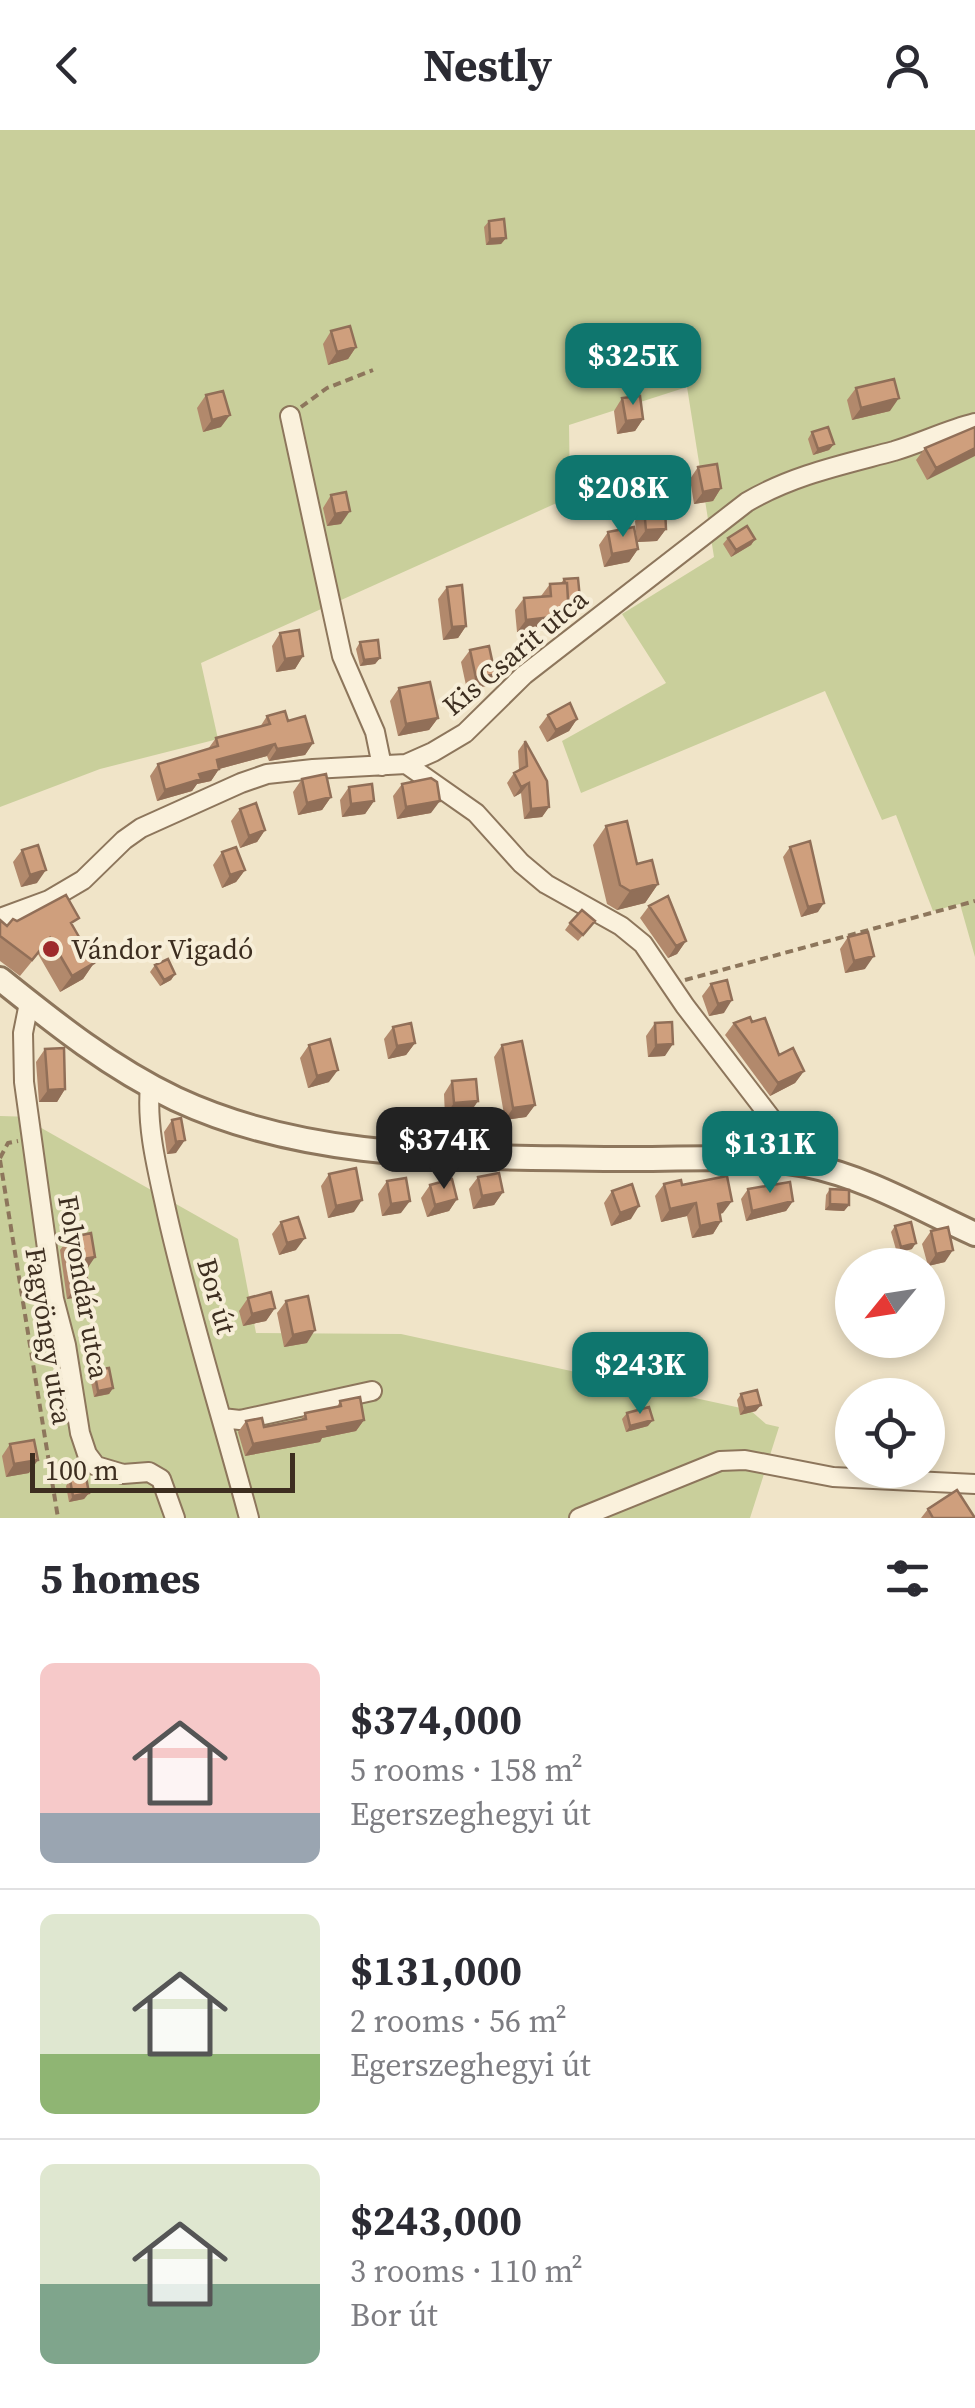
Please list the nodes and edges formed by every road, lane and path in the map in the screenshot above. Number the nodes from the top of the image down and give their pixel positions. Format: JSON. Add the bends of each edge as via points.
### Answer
{"nodes":[{"id":1,"x":373,"y":370,"type":"dead end"},
{"id":2,"x":290,"y":416,"type":"joint"},
{"id":3,"x":975,"y":423,"type":"edge"},
{"id":4,"x":406,"y":764,"type":"junction"},
{"id":5,"x":382,"y":766,"type":"junction"},
{"id":6,"x":975,"y":901,"type":"edge"},
{"id":7,"x":0,"y":918,"type":"edge"},
{"id":8,"x":0,"y":979,"type":"edge"},
{"id":9,"x":671,"y":984,"type":"junction"},
{"id":10,"x":29,"y":1003,"type":"junction"},
{"id":11,"x":150,"y":1086,"type":"junction"},
{"id":12,"x":0,"y":1160,"type":"edge"},
{"id":13,"x":777,"y":1161,"type":"junction"},
{"id":14,"x":975,"y":1234,"type":"edge"},
{"id":15,"x":372,"y":1391,"type":"dead end"},
{"id":16,"x":222,"y":1418,"type":"junction"},
{"id":17,"x":975,"y":1484,"type":"edge"},
{"id":18,"x":58,"y":1518,"type":"edge"},
{"id":19,"x":174,"y":1518,"type":"edge"},
{"id":20,"x":249,"y":1518,"type":"edge"},
{"id":21,"x":579,"y":1518,"type":"edge"}],
"edges":[{"from":1,"to":2,"type":"path","via":[[327,388]]},
{"from":2,"to":5,"type":"street","via":[[342,656],[376,732]]},
{"from":3,"to":4,"type":"street","name":"Kis Csarit utca","via":[[828,467],[746,502],[524,676],[465,733]]},
{"from":4,"to":5,"type":"street"},
{"from":4,"to":9,"type":"street","via":[[476,813],[546,884],[644,944]]},
{"from":5,"to":7,"type":"street","via":[[267,774],[228,788],[141,828],[49,900]]},
{"from":6,"to":9,"type":"path"},
{"from":8,"to":10,"type":"street"},
{"from":9,"to":13,"type":"street","via":[[774,1122]]},
{"from":10,"to":11,"type":"street"},
{"from":10,"to":19,"type":"street","name":"Folyondár utca","via":[[24,1082],[80,1433],[96,1466],[161,1479]]},
{"from":11,"to":13,"type":"street","via":[[245,1126],[356,1150]]},
{"from":11,"to":16,"type":"street","name":"Bor út","via":[[161,1187]]},
{"from":12,"to":18,"type":"path","name":"Fagyöngy utca"},
{"from":13,"to":14,"type":"street","via":[[847,1176]]},
{"from":15,"to":16,"type":"street","via":[[240,1420]]},
{"from":16,"to":20,"type":"street","name":"Bor út"},
{"from":17,"to":21,"type":"street","via":[[833,1477],[720,1461]]}]}
